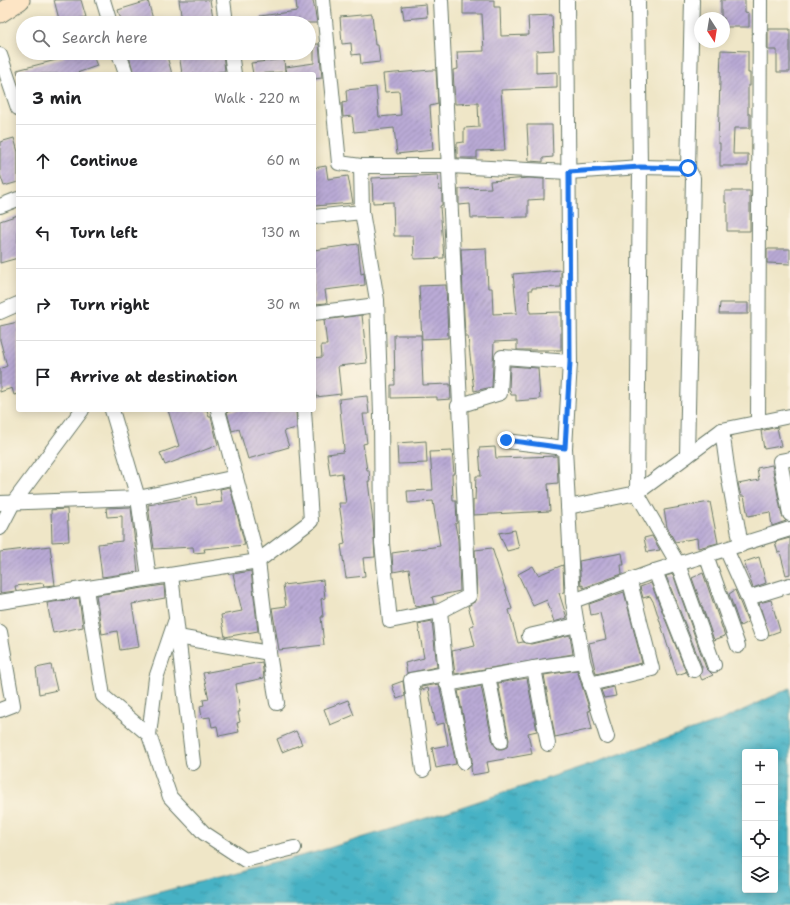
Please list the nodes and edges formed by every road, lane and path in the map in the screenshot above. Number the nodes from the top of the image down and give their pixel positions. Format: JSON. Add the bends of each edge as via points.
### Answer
{"nodes":[{"id":1,"x":103,"y":0,"type":"edge"},
{"id":2,"x":223,"y":0,"type":"edge"},
{"id":3,"x":323,"y":0,"type":"edge"},
{"id":4,"x":441,"y":0,"type":"edge"},
{"id":5,"x":567,"y":0,"type":"edge"},
{"id":6,"x":638,"y":0,"type":"edge"},
{"id":7,"x":692,"y":0,"type":"edge"},
{"id":8,"x":760,"y":0,"type":"edge"},
{"id":9,"x":108,"y":16,"type":"edge"},
{"id":10,"x":225,"y":16,"type":"edge"},
{"id":11,"x":0,"y":55,"type":"edge"},
{"id":12,"x":121,"y":60,"type":"edge"},
{"id":13,"x":232,"y":60,"type":"edge"},
{"id":14,"x":125,"y":72,"type":"edge"},
{"id":15,"x":234,"y":72,"type":"edge"},
{"id":16,"x":16,"y":102,"type":"edge"},
{"id":17,"x":361,"y":166,"type":"junction"},
{"id":18,"x":450,"y":166,"type":"junction"},
{"id":19,"x":640,"y":167,"type":"junction"},
{"id":20,"x":688,"y":168,"type":"junction"},
{"id":21,"x":569,"y":172,"type":"junction"},
{"id":22,"x":16,"y":200,"type":"edge"},
{"id":23,"x":0,"y":206,"type":"edge"},
{"id":24,"x":362,"y":212,"type":"junction"},
{"id":25,"x":316,"y":217,"type":"edge"},
{"id":26,"x":16,"y":305,"type":"edge"},
{"id":27,"x":377,"y":305,"type":"junction"},
{"id":28,"x":0,"y":312,"type":"edge"},
{"id":29,"x":316,"y":313,"type":"edge"},
{"id":30,"x":570,"y":362,"type":"junction"},
{"id":31,"x":458,"y":406,"type":"junction"},
{"id":32,"x":80,"y":412,"type":"edge"},
{"id":33,"x":113,"y":412,"type":"edge"},
{"id":34,"x":219,"y":412,"type":"edge"},
{"id":35,"x":304,"y":412,"type":"edge"},
{"id":36,"x":790,"y":416,"type":"edge"},
{"id":37,"x":758,"y":423,"type":"junction"},
{"id":38,"x":722,"y":430,"type":"junction"},
{"id":39,"x":506,"y":440,"type":"dead end"},
{"id":40,"x":565,"y":448,"type":"junction"},
{"id":41,"x":686,"y":456,"type":"junction"},
{"id":42,"x":790,"y":459,"type":"edge"},
{"id":43,"x":236,"y":477,"type":"junction"},
{"id":44,"x":638,"y":493,"type":"junction"},
{"id":45,"x":138,"y":498,"type":"junction"},
{"id":46,"x":7,"y":503,"type":"edge"},
{"id":47,"x":568,"y":507,"type":"junction"},
{"id":48,"x":790,"y":514,"type":"edge"},
{"id":49,"x":0,"y":528,"type":"edge"},
{"id":50,"x":790,"y":529,"type":"edge"},
{"id":51,"x":741,"y":546,"type":"junction"},
{"id":52,"x":726,"y":549,"type":"junction"},
{"id":53,"x":706,"y":555,"type":"junction"},
{"id":54,"x":258,"y":561,"type":"junction"},
{"id":55,"x":678,"y":564,"type":"junction"},
{"id":56,"x":655,"y":571,"type":"junction"},
{"id":57,"x":171,"y":575,"type":"junction"},
{"id":58,"x":149,"y":578,"type":"junction"},
{"id":59,"x":630,"y":582,"type":"junction"},
{"id":60,"x":790,"y":585,"type":"edge"},
{"id":61,"x":86,"y":589,"type":"junction"},
{"id":62,"x":748,"y":598,"type":"junction"},
{"id":63,"x":573,"y":601,"type":"junction"},
{"id":64,"x":0,"y":602,"type":"edge"},
{"id":65,"x":440,"y":611,"type":"junction"},
{"id":66,"x":176,"y":618,"type":"junction"},
{"id":67,"x":577,"y":625,"type":"junction"},
{"id":68,"x":0,"y":632,"type":"edge"},
{"id":69,"x":761,"y":633,"type":"dead end"},
{"id":70,"x":529,"y":636,"type":"dead end"},
{"id":71,"x":178,"y":637,"type":"junction"},
{"id":72,"x":738,"y":646,"type":"dead end"},
{"id":73,"x":269,"y":654,"type":"junction"},
{"id":74,"x":583,"y":661,"type":"junction"},
{"id":75,"x":714,"y":665,"type":"dead end"},
{"id":76,"x":534,"y":668,"type":"junction"},
{"id":77,"x":694,"y":670,"type":"dead end"},
{"id":78,"x":488,"y":676,"type":"junction"},
{"id":79,"x":447,"y":679,"type":"junction"},
{"id":80,"x":590,"y":684,"type":"junction"},
{"id":81,"x":277,"y":703,"type":"dead end"},
{"id":82,"x":0,"y":710,"type":"edge"},
{"id":83,"x":149,"y":735,"type":"junction"},
{"id":84,"x":607,"y":737,"type":"dead end"},
{"id":85,"x":501,"y":742,"type":"dead end"},
{"id":86,"x":548,"y":744,"type":"dead end"},
{"id":87,"x":464,"y":762,"type":"dead end"},
{"id":88,"x":193,"y":763,"type":"dead end"},
{"id":89,"x":423,"y":770,"type":"dead end"},
{"id":90,"x":294,"y":848,"type":"dead end"}],
"edges":[{"from":1,"to":9,"type":"street"},
{"from":2,"to":10,"type":"street"},
{"from":3,"to":17,"type":"street","via":[[339,164]]},
{"from":4,"to":18,"type":"street"},
{"from":5,"to":21,"type":"street"},
{"from":6,"to":19,"type":"street"},
{"from":7,"to":20,"type":"street"},
{"from":8,"to":37,"type":"street"},
{"from":11,"to":16,"type":"street"},
{"from":12,"to":14,"type":"street"},
{"from":13,"to":15,"type":"street"},
{"from":17,"to":18,"type":"street"},
{"from":17,"to":24,"type":"street"},
{"from":18,"to":21,"type":"street"},
{"from":18,"to":31,"type":"street"},
{"from":19,"to":20,"type":"street"},
{"from":19,"to":21,"type":"street"},
{"from":19,"to":44,"type":"street"},
{"from":20,"to":41,"type":"street","via":[[692,178]]},
{"from":21,"to":30,"type":"street"},
{"from":22,"to":23,"type":"street"},
{"from":24,"to":25,"type":"street"},
{"from":24,"to":27,"type":"street"},
{"from":26,"to":28,"type":"street"},
{"from":27,"to":29,"type":"street"},
{"from":27,"to":65,"type":"street","via":[[382,543],[390,621]]},
{"from":30,"to":31,"type":"street","via":[[502,357],[500,393]]},
{"from":30,"to":40,"type":"street"},
{"from":31,"to":65,"type":"street","via":[[469,596]]},
{"from":32,"to":46,"type":"street"},
{"from":33,"to":45,"type":"street"},
{"from":34,"to":43,"type":"street"},
{"from":35,"to":54,"type":"street","via":[[310,521]]},
{"from":36,"to":37,"type":"street"},
{"from":37,"to":38,"type":"street"},
{"from":38,"to":41,"type":"street"},
{"from":38,"to":51,"type":"street"},
{"from":39,"to":40,"type":"street"},
{"from":40,"to":47,"type":"street"},
{"from":41,"to":44,"type":"street"},
{"from":42,"to":48,"type":"street","via":[[780,461]]},
{"from":43,"to":45,"type":"street"},
{"from":43,"to":54,"type":"street"},
{"from":44,"to":47,"type":"street"},
{"from":44,"to":55,"type":"street"},
{"from":45,"to":46,"type":"street"},
{"from":45,"to":58,"type":"street"},
{"from":46,"to":49,"type":"street"},
{"from":47,"to":63,"type":"street"},
{"from":50,"to":51,"type":"street"},
{"from":51,"to":52,"type":"street"},
{"from":52,"to":53,"type":"street"},
{"from":52,"to":62,"type":"street"},
{"from":53,"to":55,"type":"street"},
{"from":53,"to":72,"type":"street"},
{"from":54,"to":57,"type":"street"},
{"from":54,"to":73,"type":"street"},
{"from":55,"to":56,"type":"street"},
{"from":55,"to":75,"type":"street"},
{"from":56,"to":59,"type":"street"},
{"from":56,"to":77,"type":"street"},
{"from":57,"to":58,"type":"street"},
{"from":57,"to":66,"type":"street"},
{"from":58,"to":61,"type":"street"},
{"from":59,"to":63,"type":"street"},
{"from":59,"to":80,"type":"street","via":[[652,669]]},
{"from":60,"to":62,"type":"street"},
{"from":61,"to":64,"type":"street"},
{"from":61,"to":83,"type":"street","via":[[103,696]]},
{"from":62,"to":69,"type":"street"},
{"from":63,"to":67,"type":"street"},
{"from":65,"to":79,"type":"street"},
{"from":66,"to":71,"type":"street"},
{"from":66,"to":83,"type":"street","via":[[156,678]]},
{"from":67,"to":70,"type":"street"},
{"from":67,"to":74,"type":"street"},
{"from":68,"to":82,"type":"street","via":[[14,705]]},
{"from":71,"to":73,"type":"street"},
{"from":71,"to":88,"type":"street"},
{"from":73,"to":81,"type":"street"},
{"from":74,"to":76,"type":"street"},
{"from":74,"to":80,"type":"street"},
{"from":76,"to":78,"type":"street"},
{"from":76,"to":86,"type":"street"},
{"from":78,"to":79,"type":"street"},
{"from":78,"to":85,"type":"street"},
{"from":79,"to":87,"type":"street"},
{"from":79,"to":89,"type":"street","via":[[412,680]]},
{"from":80,"to":84,"type":"street"},
{"from":83,"to":90,"type":"street","via":[[170,797],[204,833],[245,860]]}]}
